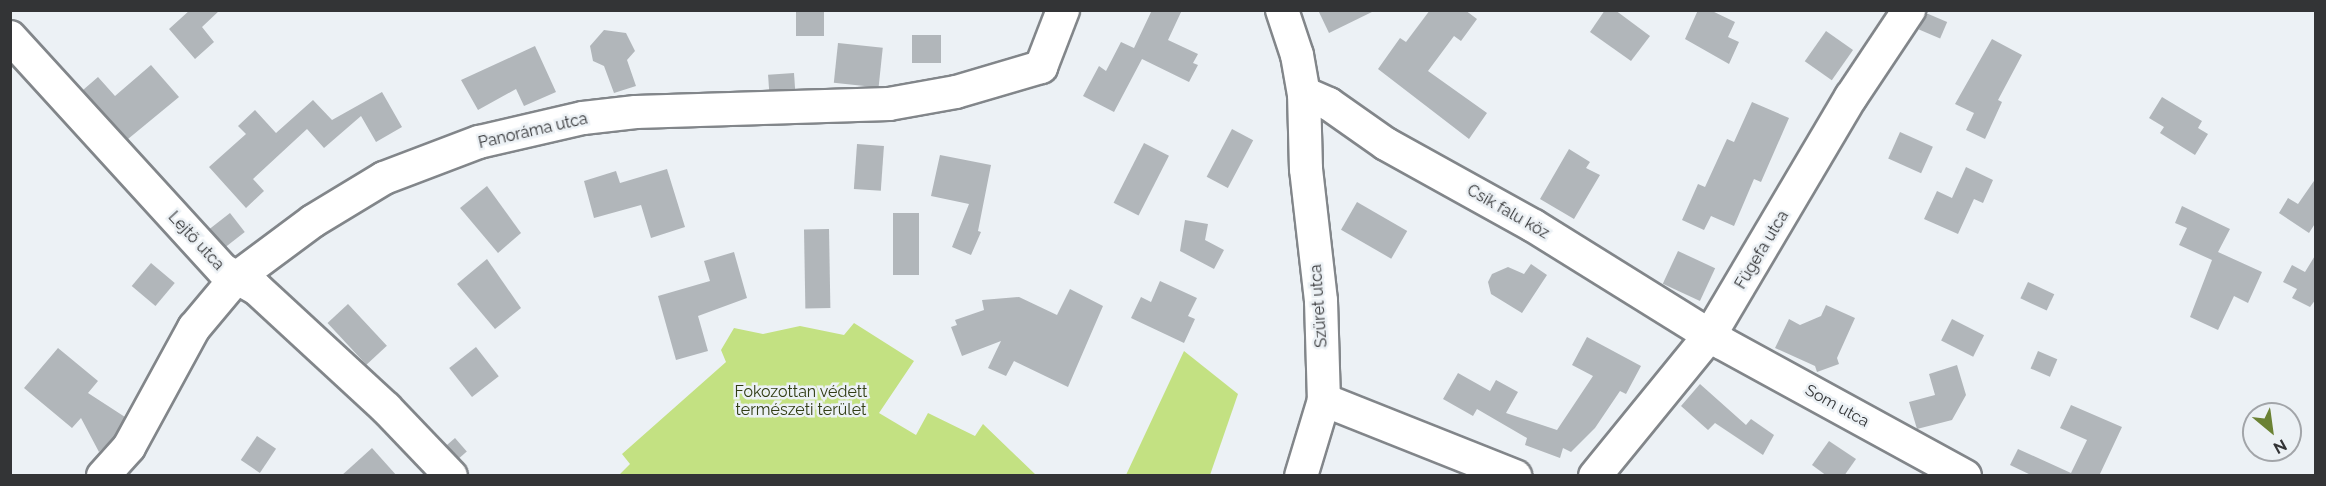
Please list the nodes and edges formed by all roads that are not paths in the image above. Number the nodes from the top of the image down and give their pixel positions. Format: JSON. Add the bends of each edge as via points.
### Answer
{"nodes":[{"id":1,"x":1063,"y":10,"type":"edge"},
{"id":2,"x":1282,"y":10,"type":"edge"},
{"id":3,"x":1910,"y":10,"type":"edge"},
{"id":4,"x":10,"y":37,"type":"edge"},
{"id":5,"x":1304,"y":93,"type":"junction"},
{"id":6,"x":235,"y":279,"type":"junction"},
{"id":7,"x":1710,"y":335,"type":"junction"},
{"id":8,"x":1324,"y":400,"type":"junction"},
{"id":9,"x":103,"y":476,"type":"edge"},
{"id":10,"x":450,"y":476,"type":"edge"},
{"id":11,"x":1301,"y":476,"type":"edge"},
{"id":12,"x":1515,"y":476,"type":"edge"},
{"id":13,"x":1595,"y":476,"type":"edge"},
{"id":14,"x":1965,"y":476,"type":"edge"}],
"edges":[{"from":1,"to":6,"type":"street","name":"Panoráma utca","via":[[1041,67],[956,92],[889,104],[636,112],[584,118],[480,142],[384,178],[313,221]]},
{"from":2,"to":5,"type":"street","name":"Szüret utca"},
{"from":3,"to":7,"type":"street","name":"Fügefa utca","via":[[1851,97]]},
{"from":4,"to":6,"type":"street","name":"Lejtő utca","via":[[70,98],[190,236]]},
{"from":5,"to":7,"type":"street","name":"Csík falu köz","via":[[1329,104],[1386,144],[1534,226]]},
{"from":5,"to":8,"type":"street","name":"Szüret utca"},
{"from":6,"to":9,"type":"street","name":"Panoráma utca","via":[[194,328],[129,447]]},
{"from":6,"to":10,"type":"street","name":"Lejtő utca","via":[[256,288],[387,408]]},
{"from":7,"to":13,"type":"street","name":"Fügefa utca"},
{"from":7,"to":14,"type":"street","name":"Som utca"},
{"from":8,"to":11,"type":"street"},
{"from":8,"to":12,"type":"street"}]}
